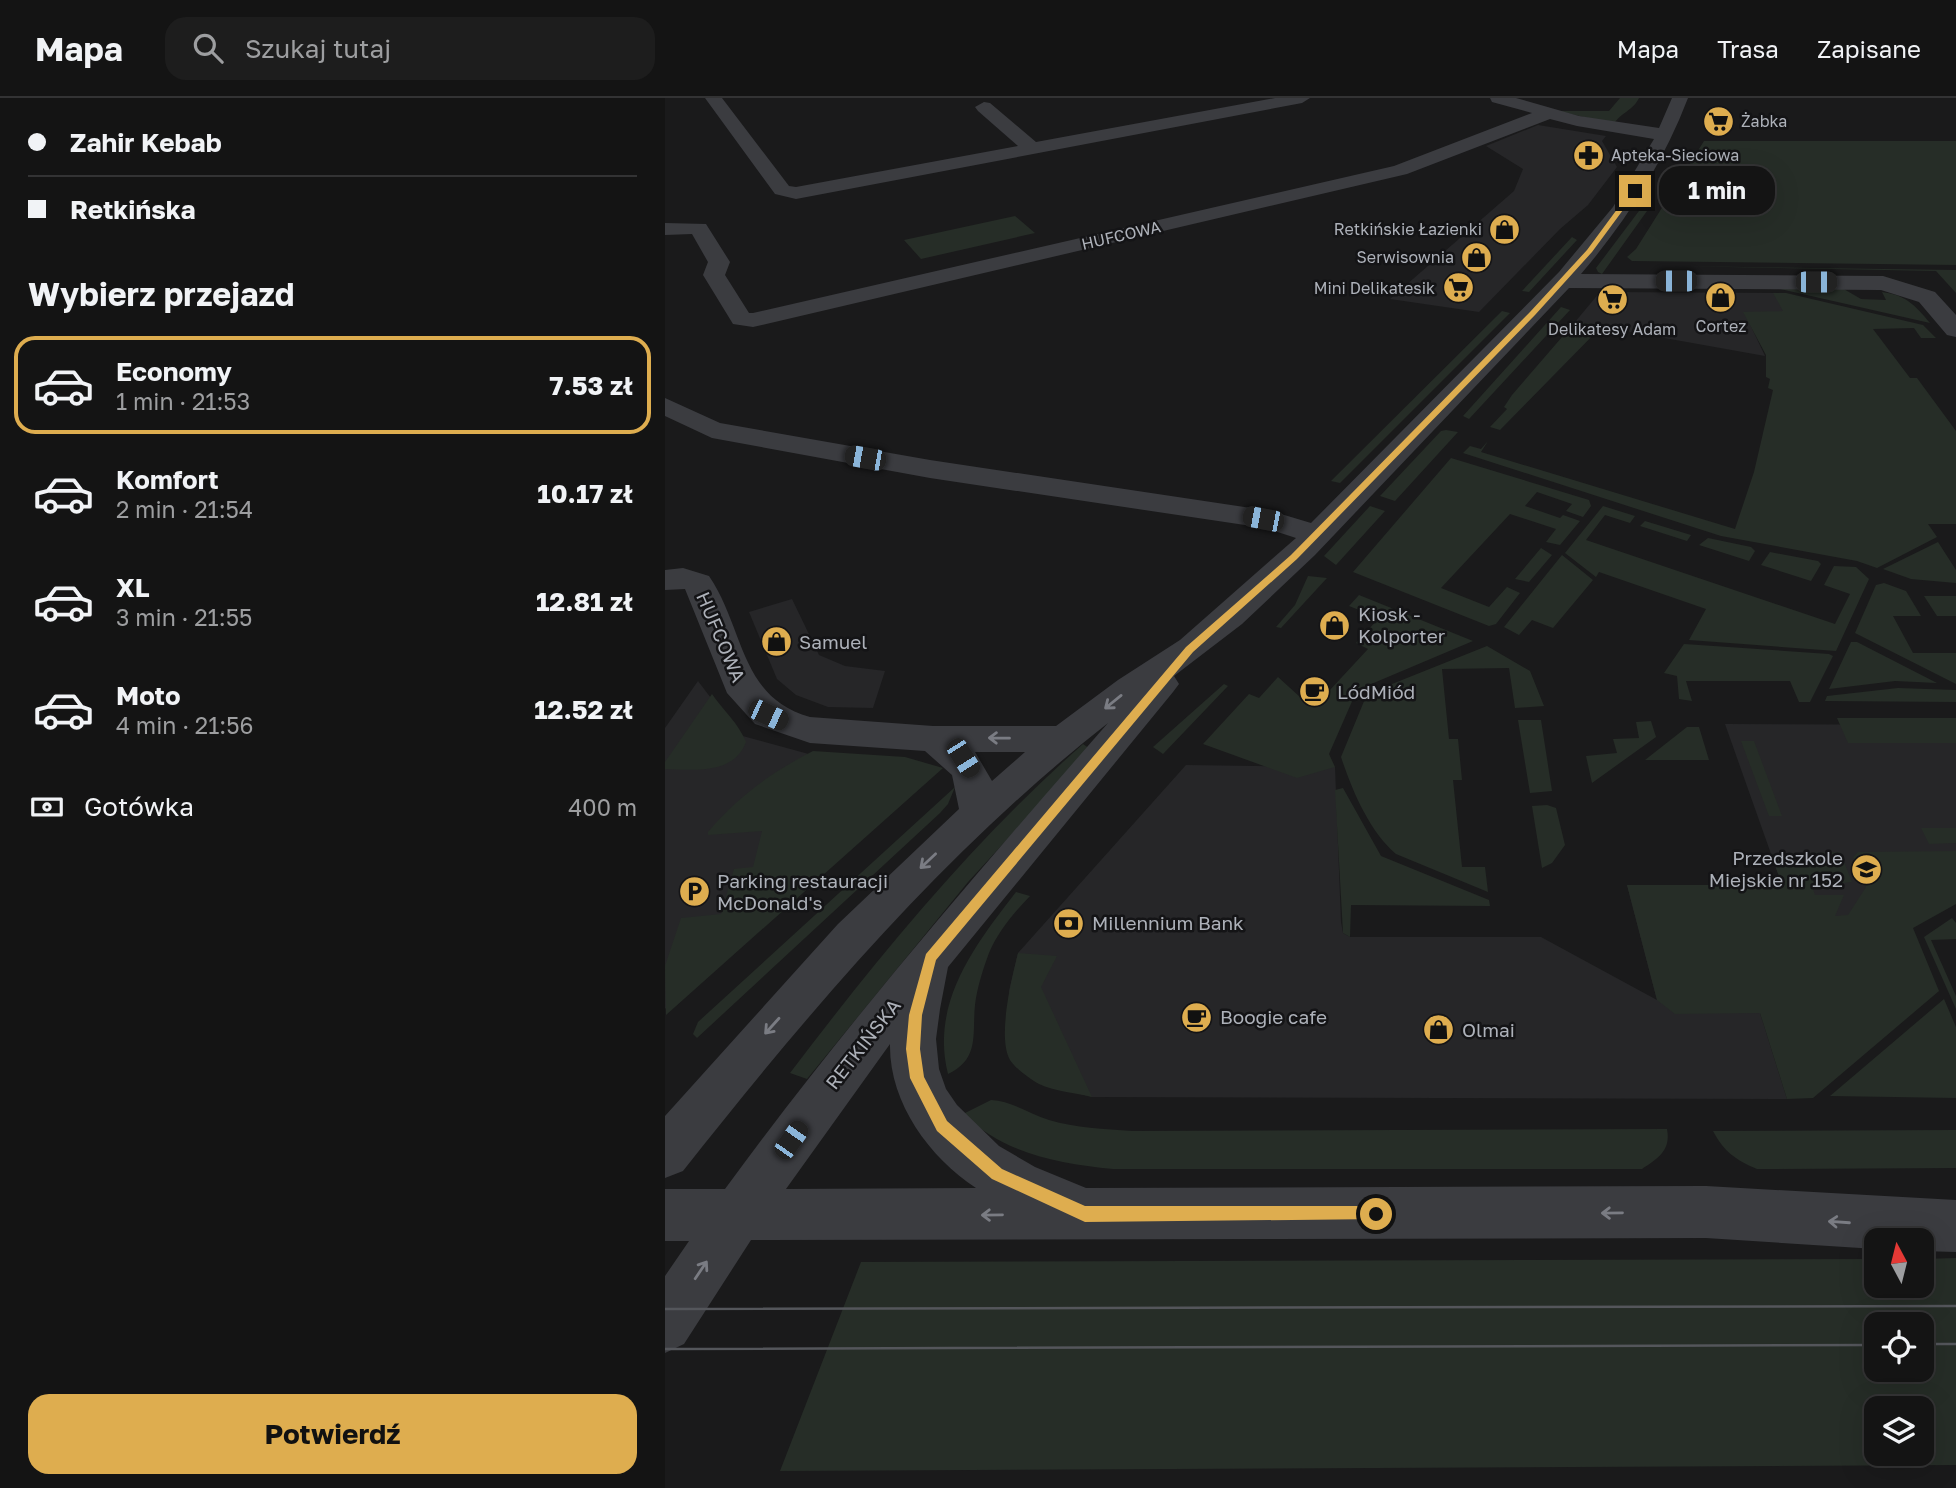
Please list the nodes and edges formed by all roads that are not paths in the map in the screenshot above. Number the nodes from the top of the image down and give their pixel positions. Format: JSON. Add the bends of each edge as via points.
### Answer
{"nodes":[{"id":1,"x":713,"y":98,"type":"edge"},
{"id":2,"x":1302,"y":98,"type":"edge"},
{"id":3,"x":1498,"y":98,"type":"edge"},
{"id":4,"x":1680,"y":98,"type":"edge"},
{"id":5,"x":983,"y":107,"type":"dead end"},
{"id":6,"x":1546,"y":114,"type":"junction"},
{"id":7,"x":1666,"y":135,"type":"junction"},
{"id":8,"x":1030,"y":147,"type":"junction"},
{"id":9,"x":665,"y":229,"type":"edge"},
{"id":10,"x":1563,"y":281,"type":"junction"},
{"id":11,"x":1956,"y":330,"type":"edge"},
{"id":12,"x":665,"y":406,"type":"edge"},
{"id":13,"x":1316,"y":535,"type":"junction"},
{"id":14,"x":665,"y":580,"type":"edge"},
{"id":15,"x":1189,"y":650,"type":"junction"},
{"id":16,"x":933,"y":739,"type":"junction"},
{"id":17,"x":1066,"y":739,"type":"junction"},
{"id":18,"x":979,"y":815,"type":"junction"},
{"id":19,"x":930,"y":957,"type":"junction"},
{"id":20,"x":665,"y":1154,"type":"edge"},
{"id":21,"x":1085,"y":1214,"type":"junction"},
{"id":22,"x":665,"y":1215,"type":"edge"},
{"id":23,"x":738,"y":1215,"type":"junction"},
{"id":24,"x":1956,"y":1226,"type":"edge"},
{"id":25,"x":665,"y":1325,"type":"edge"}],
"edges":[{"from":1,"to":8,"type":"street","via":[[787,192]]},
{"from":2,"to":8,"type":"street","via":[[1051,148]]},
{"from":3,"to":6,"type":"street"},
{"from":4,"to":7,"type":"street","name":"RETKIŃSKA"},
{"from":5,"to":8,"type":"street"},
{"from":6,"to":7,"type":"street"},
{"from":6,"to":9,"type":"street","name":"HUFCOWA","via":[[1400,170],[753,320],[740,318],[713,273],[719,262],[699,228]]},
{"from":7,"to":10,"type":"street","name":"RETKIŃSKA","via":[[1627,201]]},
{"from":10,"to":11,"type":"street","via":[[1884,283],[1927,297]]},
{"from":10,"to":13,"type":"street","name":"RETKIŃSKA"},
{"from":12,"to":13,"type":"street","via":[[712,430],[930,469],[1271,520]]},
{"from":13,"to":15,"type":"street","name":"RETKIŃSKA"},
{"from":14,"to":16,"type":"street","name":"HUFCOWA","via":[[683,578],[698,583],[745,693],[768,715],[810,730]]},
{"from":15,"to":17,"type":"street","name":"RETKIŃSKA","one_way":true},
{"from":15,"to":19,"type":"street","name":"RETKIŃSKA"},
{"from":17,"to":16,"type":"street","name":"HUFCOWA","one_way":true},
{"from":16,"to":18,"type":"street","name":"HUFCOWA","via":[[963,758],[971,771]]},
{"from":17,"to":18,"type":"street","name":"RETKIŃSKA"},
{"from":18,"to":20,"type":"street","name":"RETKIŃSKA","one_way":true,"via":[[879,908],[756,1043]]},
{"from":19,"to":21,"type":"street","via":[[915,1015],[913,1049],[917,1078],[936,1117],[997,1174]]},
{"from":19,"to":23,"type":"street","name":"RETKIŃSKA"},
{"from":21,"to":23,"type":"street","one_way":true},
{"from":24,"to":21,"type":"street","one_way":true,"via":[[1706,1212]]},
{"from":22,"to":23,"type":"street"},
{"from":25,"to":23,"type":"street","name":"RETKIŃSKA","one_way":true}]}
